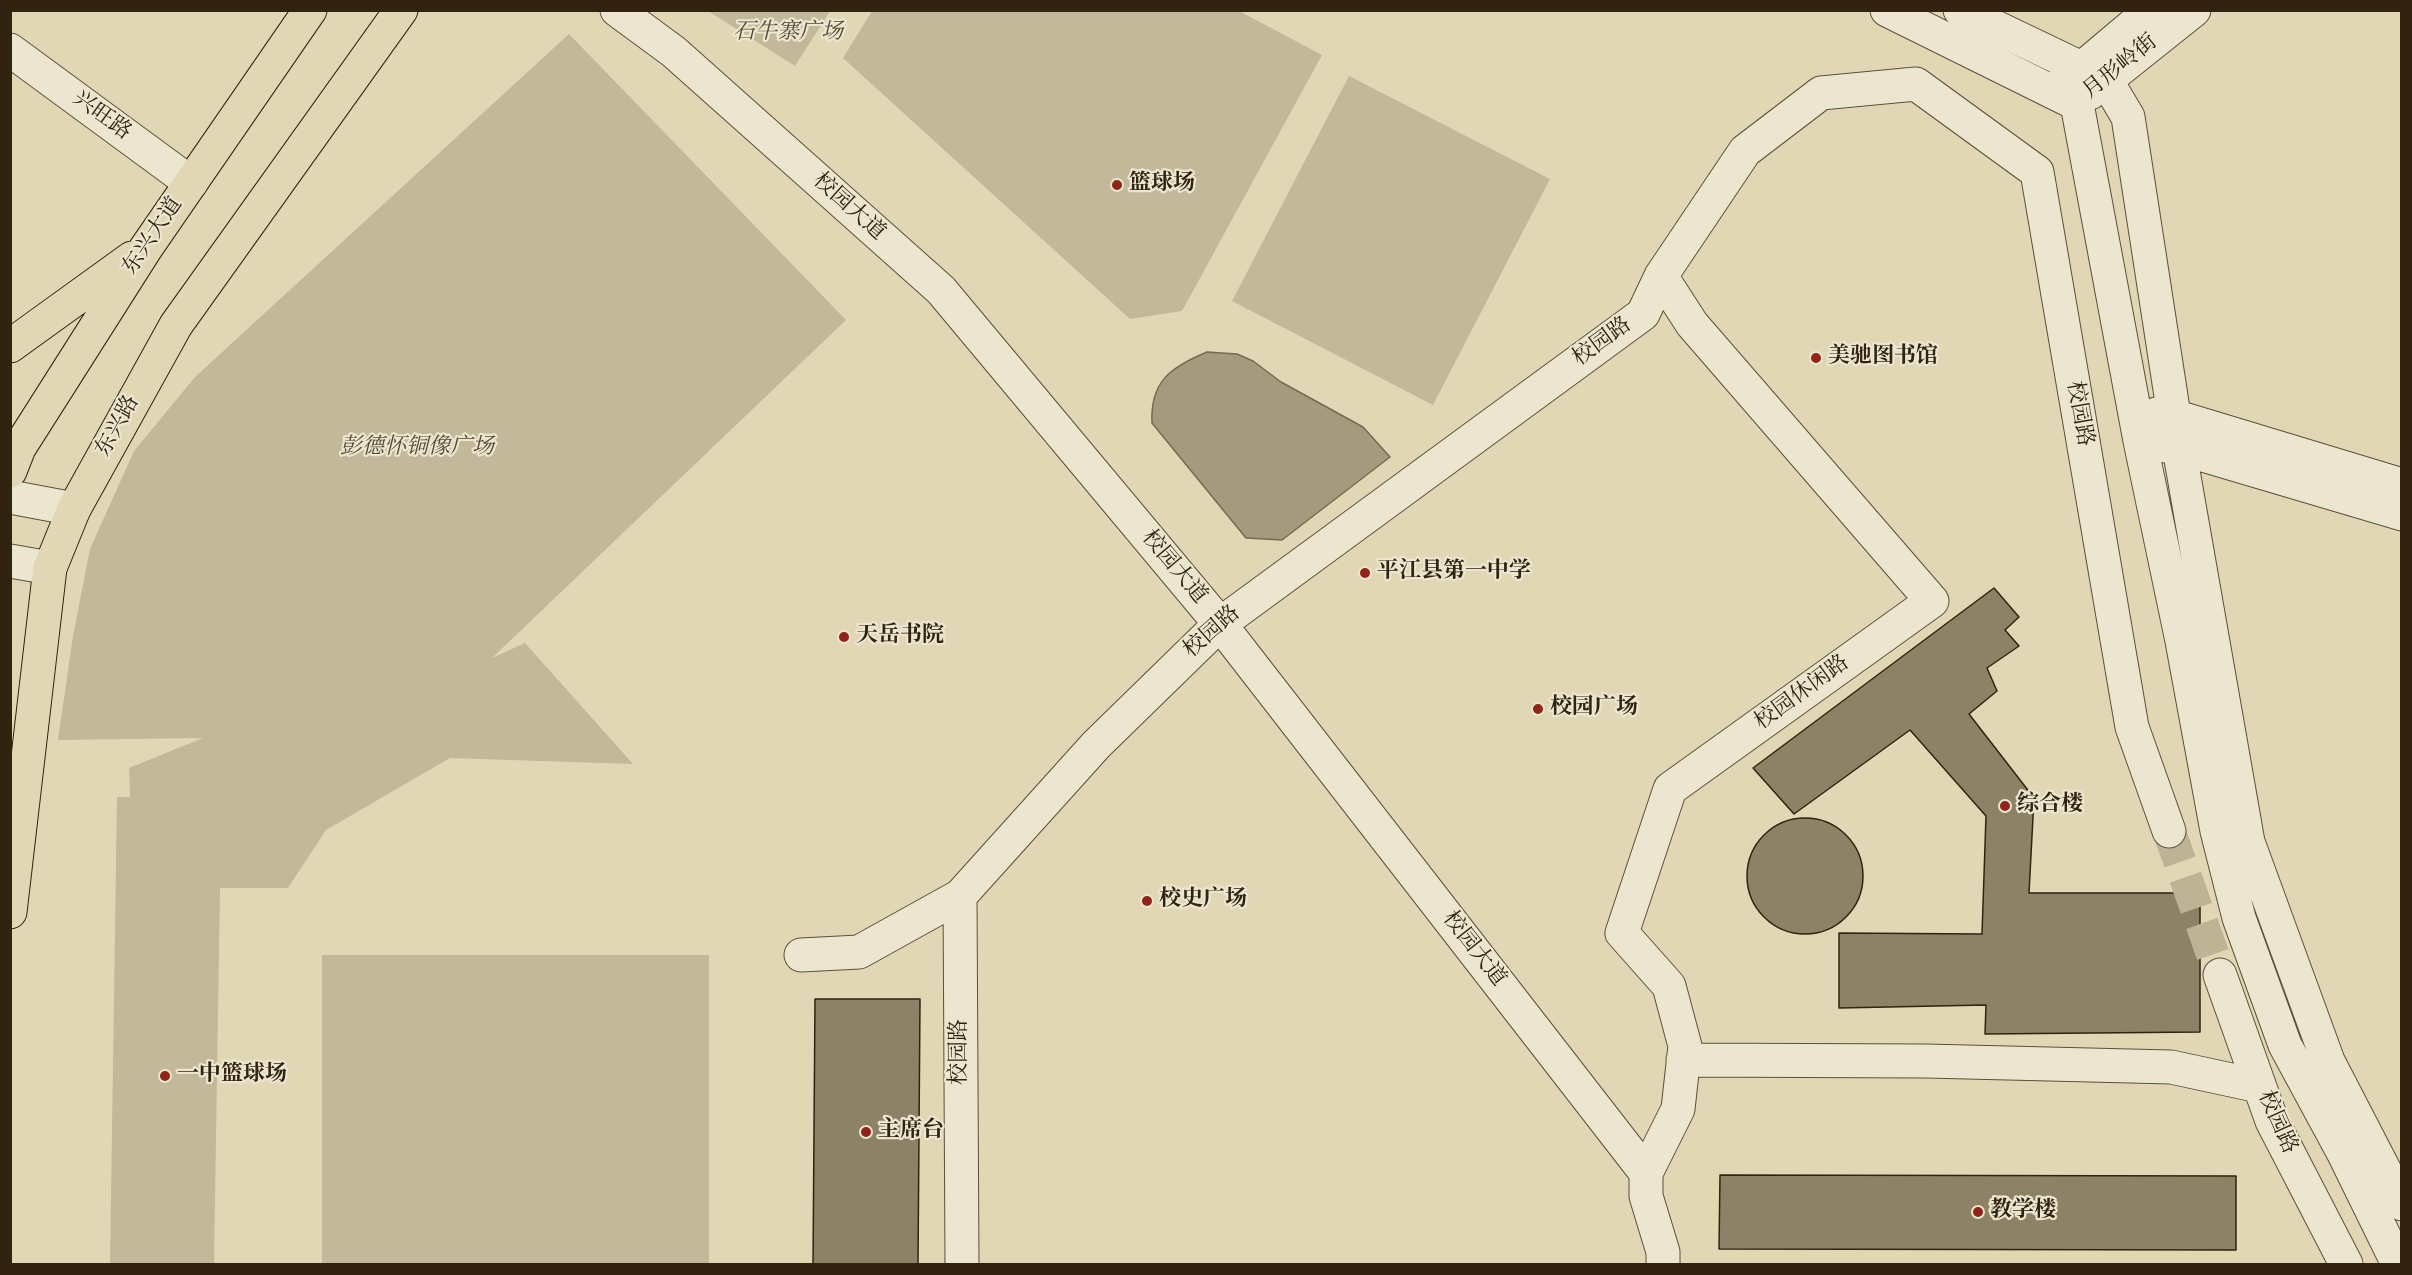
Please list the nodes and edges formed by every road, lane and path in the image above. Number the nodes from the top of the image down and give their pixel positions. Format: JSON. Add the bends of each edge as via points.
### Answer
{"nodes":[{"id":1,"x":310,"y":10,"type":"edge"},
{"id":2,"x":401,"y":10,"type":"edge"},
{"id":3,"x":617,"y":10,"type":"edge"},
{"id":4,"x":1887,"y":10,"type":"edge"},
{"id":5,"x":1960,"y":10,"type":"edge"},
{"id":6,"x":2151,"y":10,"type":"edge"},
{"id":7,"x":2194,"y":10,"type":"edge"},
{"id":8,"x":10,"y":50,"type":"edge"},
{"id":9,"x":2094,"y":75,"type":"junction"},
{"id":10,"x":2046,"y":88,"type":"junction"},
{"id":11,"x":2077,"y":104,"type":"junction"},
{"id":12,"x":191,"y":183,"type":"junction"},
{"id":13,"x":146,"y":248,"type":"junction"},
{"id":14,"x":1661,"y":276,"type":"junction"},
{"id":15,"x":10,"y":346,"type":"edge"},
{"id":16,"x":2174,"y":416,"type":"junction"},
{"id":17,"x":2137,"y":426,"type":"junction"},
{"id":18,"x":2179,"y":448,"type":"junction"},
{"id":19,"x":10,"y":471,"type":"edge"},
{"id":20,"x":2402,"y":485,"type":"edge"},
{"id":21,"x":10,"y":497,"type":"edge"},
{"id":22,"x":74,"y":509,"type":"junction"},
{"id":23,"x":2402,"y":514,"type":"edge"},
{"id":24,"x":10,"y":561,"type":"edge"},
{"id":25,"x":50,"y":568,"type":"junction"},
{"id":26,"x":1220,"y":624,"type":"junction"},
{"id":27,"x":2169,"y":831,"type":"tunnel mouth"},
{"id":28,"x":960,"y":896,"type":"junction"},
{"id":29,"x":10,"y":912,"type":"edge"},
{"id":30,"x":801,"y":956,"type":"dead end"},
{"id":31,"x":2220,"y":975,"type":"tunnel mouth"},
{"id":32,"x":1683,"y":1060,"type":"junction"},
{"id":33,"x":2259,"y":1086,"type":"junction"},
{"id":34,"x":1646,"y":1173,"type":"junction"},
{"id":35,"x":2402,"y":1204,"type":"edge"},
{"id":36,"x":962,"y":1264,"type":"edge"},
{"id":37,"x":1663,"y":1264,"type":"edge"},
{"id":38,"x":2346,"y":1264,"type":"edge"},
{"id":39,"x":2398,"y":1264,"type":"edge"}],
"edges":[{"from":1,"to":12,"type":"main road","name":"东兴大道"},
{"from":2,"to":22,"type":"main road","name":"东兴路","via":[[176,325]]},
{"from":3,"to":26,"type":"street","name":"校园大道","via":[[674,52],[941,290]]},
{"from":4,"to":10,"type":"street"},
{"from":5,"to":9,"type":"street"},
{"from":6,"to":9,"type":"street"},
{"from":7,"to":9,"type":"street","name":"月形岭街"},
{"from":8,"to":12,"type":"street","name":"兴旺路"},
{"from":9,"to":10,"type":"street"},
{"from":9,"to":11,"type":"street","name":"月形岭街"},
{"from":9,"to":16,"type":"street","via":[[2128,117]]},
{"from":10,"to":11,"type":"street"},
{"from":11,"to":17,"type":"street"},
{"from":12,"to":13,"type":"main road","name":"东兴大道"},
{"from":13,"to":15,"type":"main road"},
{"from":13,"to":19,"type":"main road","name":"东兴大道","via":[[19,448]]},
{"from":14,"to":26,"type":"street","name":"校园路","via":[[1643,314]]},
{"from":14,"to":27,"type":"street","name":"校园路","via":[[1745,151],[1821,93],[1916,84],[2037,172],[2132,727]]},
{"from":14,"to":32,"type":"street","name":"校园休闲路","via":[[1692,324],[1932,601],[1670,789],[1622,933],[1669,986],[1685,1046]]},
{"from":16,"to":17,"type":"street"},
{"from":16,"to":18,"type":"street"},
{"from":16,"to":20,"type":"street"},
{"from":17,"to":18,"type":"street"},
{"from":17,"to":39,"type":"street","via":[[2217,831],[2239,918],[2285,1045]]},
{"from":18,"to":23,"type":"street"},
{"from":18,"to":35,"type":"street","via":[[2248,842],[2328,1061]]},
{"from":21,"to":22,"type":"street"},
{"from":22,"to":25,"type":"main road","name":"东兴路"},
{"from":24,"to":25,"type":"street"},
{"from":25,"to":29,"type":"main road","name":"东兴路"},
{"from":26,"to":28,"type":"street","name":"校园路","via":[[1096,745]]},
{"from":26,"to":34,"type":"street","name":"校园大道"},
{"from":28,"to":30,"type":"street","via":[[859,952]]},
{"from":28,"to":36,"type":"street","name":"校园路"},
{"from":31,"to":33,"type":"street","name":"校园路"},
{"from":32,"to":33,"type":"street","via":[[2171,1067]]},
{"from":32,"to":34,"type":"street","name":"校园休闲路","via":[[1678,1109]]},
{"from":33,"to":38,"type":"street","name":"校园路","via":[[2272,1121]]},
{"from":34,"to":37,"type":"street","via":[[1646,1196]]}]}
